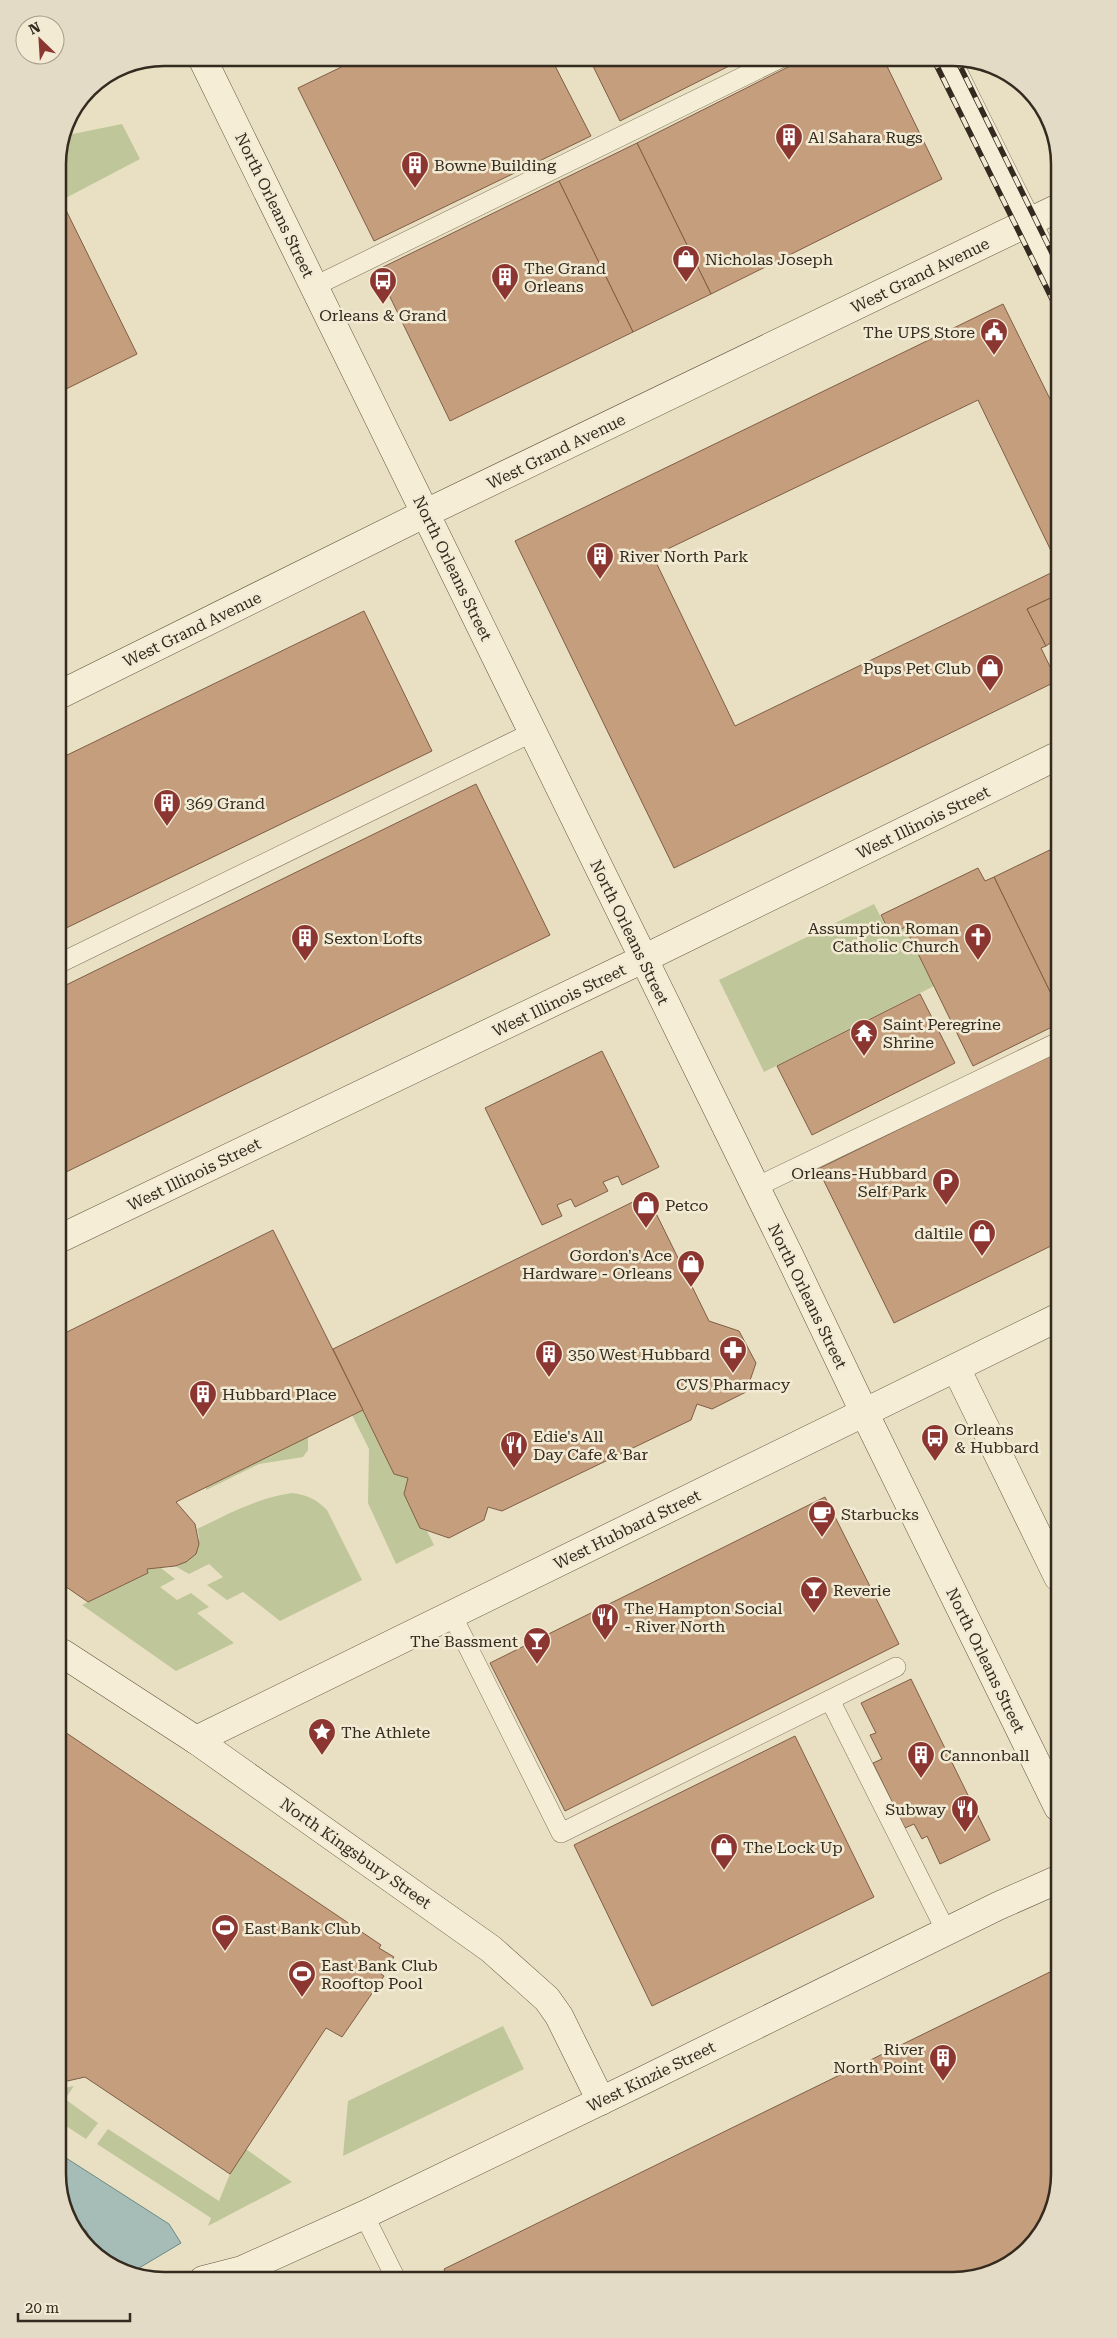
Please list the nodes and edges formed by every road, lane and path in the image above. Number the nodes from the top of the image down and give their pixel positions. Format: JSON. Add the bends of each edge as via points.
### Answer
{"nodes":[{"id":1,"x":206,"y":66,"type":"edge"},
{"id":2,"x":764,"y":66,"type":"edge"},
{"id":3,"x":950,"y":66,"type":"edge"},
{"id":4,"x":1051,"y":211,"type":"edge"},
{"id":5,"x":1027,"y":223,"type":"junction"},
{"id":6,"x":1051,"y":270,"type":"edge"},
{"id":7,"x":315,"y":286,"type":"junction"},
{"id":8,"x":426,"y":513,"type":"junction"},
{"id":9,"x":66,"y":692,"type":"edge"},
{"id":10,"x":533,"y":732,"type":"junction"},
{"id":11,"x":1051,"y":759,"type":"edge"},
{"id":12,"x":643,"y":959,"type":"junction"},
{"id":13,"x":66,"y":960,"type":"edge"},
{"id":14,"x":1051,"y":1045,"type":"edge"},
{"id":15,"x":756,"y":1187,"type":"junction"},
{"id":16,"x":66,"y":1236,"type":"edge"},
{"id":17,"x":1051,"y":1321,"type":"edge"},
{"id":18,"x":956,"y":1368,"type":"junction"},
{"id":19,"x":864,"y":1412,"type":"junction"},
{"id":20,"x":1051,"y":1564,"type":"edge"},
{"id":21,"x":452,"y":1614,"type":"junction"},
{"id":22,"x":66,"y":1656,"type":"edge"},
{"id":23,"x":896,"y":1667,"type":"dead end"},
{"id":24,"x":830,"y":1700,"type":"junction"},
{"id":25,"x":196,"y":1740,"type":"junction"},
{"id":26,"x":1051,"y":1793,"type":"edge"},
{"id":27,"x":1051,"y":1884,"type":"edge"},
{"id":28,"x":946,"y":1931,"type":"junction"},
{"id":29,"x":601,"y":2101,"type":"junction"},
{"id":30,"x":364,"y":2215,"type":"junction"},
{"id":31,"x":243,"y":2272,"type":"edge"},
{"id":32,"x":392,"y":2272,"type":"edge"}],
"edges":[{"from":1,"to":7,"type":"main road","name":"North Orleans Street"},
{"from":2,"to":7,"type":"lane"},
{"from":3,"to":5,"type":"main road"},
{"from":4,"to":5,"type":"main road","name":"West Grand Avenue"},
{"from":5,"to":6,"type":"main road"},
{"from":5,"to":8,"type":"main road","name":"West Grand Avenue"},
{"from":7,"to":8,"type":"main road","name":"North Orleans Street"},
{"from":8,"to":9,"type":"main road","name":"West Grand Avenue"},
{"from":8,"to":10,"type":"main road","name":"North Orleans Street"},
{"from":10,"to":12,"type":"main road","name":"North Orleans Street"},
{"from":10,"to":13,"type":"lane"},
{"from":11,"to":12,"type":"main road","name":"West Illinois Street"},
{"from":12,"to":15,"type":"main road","name":"North Orleans Street"},
{"from":12,"to":16,"type":"main road","name":"West Illinois Street"},
{"from":14,"to":15,"type":"lane"},
{"from":15,"to":19,"type":"main road","name":"North Orleans Street"},
{"from":17,"to":18,"type":"main road","name":"West Hubbard Street"},
{"from":18,"to":19,"type":"main road","name":"West Hubbard Street"},
{"from":18,"to":20,"type":"main road"},
{"from":19,"to":21,"type":"main road","name":"West Hubbard Street"},
{"from":19,"to":26,"type":"main road","name":"North Orleans Street"},
{"from":21,"to":24,"type":"lane","via":[[561,1833]]},
{"from":21,"to":25,"type":"main road","name":"West Hubbard Street"},
{"from":22,"to":25,"type":"main road","name":"North Kingsbury Street"},
{"from":23,"to":24,"type":"lane"},
{"from":24,"to":28,"type":"lane"},
{"from":25,"to":29,"type":"main road","name":"North Kingsbury Street","via":[[498,1955],[547,1999],[559,2016]]},
{"from":27,"to":28,"type":"main road","name":"West Kinzie Street"},
{"from":28,"to":29,"type":"main road","name":"West Kinzie Street"},
{"from":29,"to":30,"type":"main road","name":"West Kinzie Street"},
{"from":30,"to":31,"type":"main road","name":"West Kinzie Street"},
{"from":30,"to":32,"type":"lane"}]}
